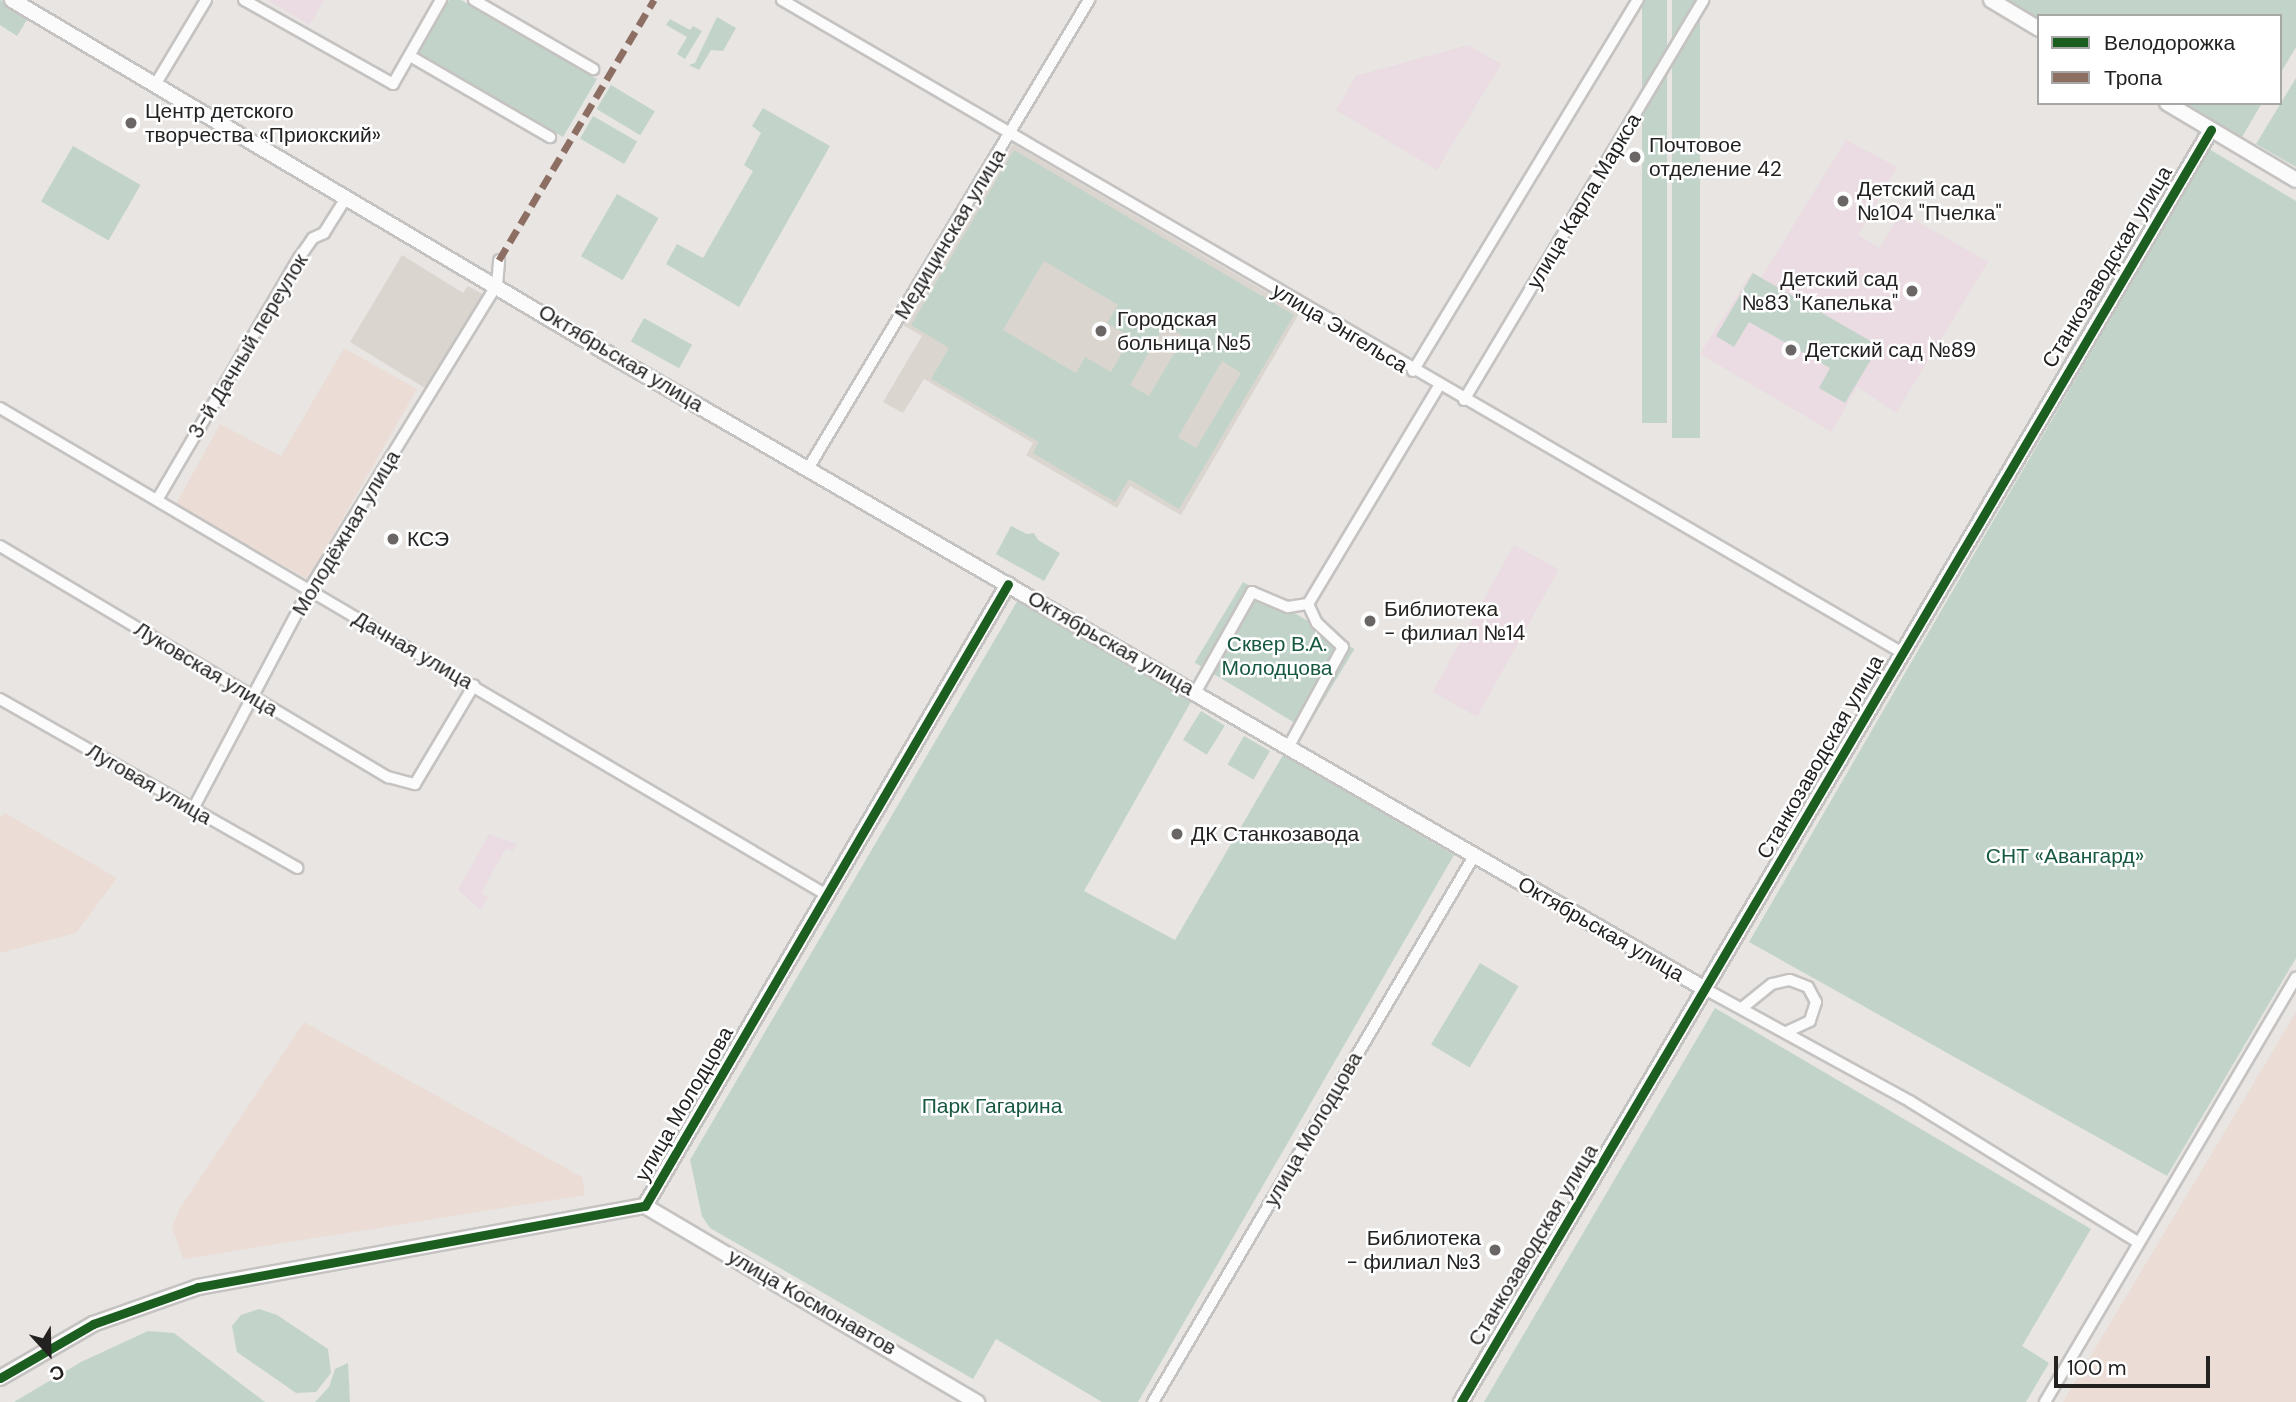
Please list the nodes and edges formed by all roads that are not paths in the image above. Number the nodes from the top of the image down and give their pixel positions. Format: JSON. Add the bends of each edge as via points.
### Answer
{"nodes":[{"id":1,"x":12,"y":0,"type":"edge"},
{"id":2,"x":206,"y":0,"type":"edge"},
{"id":3,"x":244,"y":0,"type":"edge"},
{"id":4,"x":441,"y":0,"type":"edge"},
{"id":5,"x":474,"y":0,"type":"edge"},
{"id":6,"x":782,"y":0,"type":"edge"},
{"id":7,"x":1089,"y":0,"type":"edge"},
{"id":8,"x":1638,"y":0,"type":"edge"},
{"id":9,"x":1703,"y":0,"type":"edge"},
{"id":10,"x":1991,"y":0,"type":"edge"},
{"id":11,"x":2037,"y":28,"type":"edge"},
{"id":12,"x":410,"y":56,"type":"junction"},
{"id":13,"x":593,"y":69,"type":"dead end"},
{"id":14,"x":155,"y":85,"type":"junction"},
{"id":15,"x":2171,"y":105,"type":"edge"},
{"id":16,"x":2211,"y":130,"type":"junction"},
{"id":17,"x":1010,"y":134,"type":"junction"},
{"id":18,"x":550,"y":137,"type":"dead end"},
{"id":19,"x":2296,"y":180,"type":"edge"},
{"id":20,"x":345,"y":200,"type":"junction"},
{"id":21,"x":499,"y":260,"type":"dead end"},
{"id":22,"x":497,"y":285,"type":"junction"},
{"id":23,"x":1413,"y":371,"type":"junction"},
{"id":24,"x":1439,"y":386,"type":"junction"},
{"id":25,"x":1464,"y":400,"type":"junction"},
{"id":26,"x":0,"y":408,"type":"edge"},
{"id":27,"x":809,"y":467,"type":"junction"},
{"id":28,"x":156,"y":500,"type":"junction"},
{"id":29,"x":0,"y":546,"type":"edge"},
{"id":30,"x":1009,"y":584,"type":"junction"},
{"id":31,"x":309,"y":590,"type":"junction"},
{"id":32,"x":1308,"y":604,"type":"junction"},
{"id":33,"x":1901,"y":652,"type":"junction"},
{"id":34,"x":474,"y":685,"type":"junction"},
{"id":35,"x":1195,"y":693,"type":"junction"},
{"id":36,"x":253,"y":698,"type":"junction"},
{"id":37,"x":0,"y":699,"type":"edge"},
{"id":38,"x":1289,"y":748,"type":"junction"},
{"id":39,"x":193,"y":809,"type":"junction"},
{"id":40,"x":1474,"y":856,"type":"junction"},
{"id":41,"x":297,"y":869,"type":"dead end"},
{"id":42,"x":825,"y":894,"type":"junction"},
{"id":43,"x":2296,"y":978,"type":"edge"},
{"id":44,"x":1705,"y":989,"type":"junction"},
{"id":45,"x":1741,"y":1008,"type":"junction"},
{"id":46,"x":1786,"y":1032,"type":"junction"},
{"id":47,"x":645,"y":1206,"type":"junction"},
{"id":48,"x":2138,"y":1242,"type":"junction"},
{"id":49,"x":0,"y":1378,"type":"edge"},
{"id":50,"x":977,"y":1402,"type":"edge"},
{"id":51,"x":1153,"y":1402,"type":"edge"},
{"id":52,"x":1461,"y":1402,"type":"edge"},
{"id":53,"x":2045,"y":1402,"type":"edge"}],
"edges":[{"from":1,"to":14,"type":"street","name":"Октябрьская улица"},
{"from":2,"to":14,"type":"street"},
{"from":3,"to":12,"type":"street","via":[[393,84]]},
{"from":4,"to":12,"type":"street"},
{"from":5,"to":13,"type":"street"},
{"from":6,"to":17,"type":"street","name":"улица Энгельса"},
{"from":7,"to":17,"type":"street","name":"Медицинская улица"},
{"from":8,"to":23,"type":"street"},
{"from":9,"to":25,"type":"street","name":"улица Карла Маркса"},
{"from":10,"to":11,"type":"street"},
{"from":12,"to":18,"type":"street"},
{"from":14,"to":20,"type":"street","name":"Октябрьская улица"},
{"from":15,"to":16,"type":"street"},
{"from":16,"to":19,"type":"street"},
{"from":16,"to":33,"type":"street","name":"Станкозаводская улица"},
{"from":17,"to":23,"type":"street","name":"улица Энгельса"},
{"from":17,"to":27,"type":"street","name":"Медицинская улица"},
{"from":20,"to":22,"type":"street","name":"Октябрьская улица"},
{"from":20,"to":28,"type":"street","name":"3-й Дачный переулок","via":[[324,233],[313,238],[299,258]]},
{"from":21,"to":22,"type":"street","name":"Молодёжная улица"},
{"from":22,"to":27,"type":"street","name":"Октябрьская улица"},
{"from":22,"to":31,"type":"street","name":"Молодёжная улица"},
{"from":23,"to":24,"type":"street","name":"улица Энгельса"},
{"from":24,"to":25,"type":"street","name":"улица Энгельса"},
{"from":24,"to":32,"type":"street"},
{"from":25,"to":33,"type":"street","name":"улица Энгельса"},
{"from":26,"to":28,"type":"street","name":"Дачная улица"},
{"from":27,"to":30,"type":"street","name":"Октябрьская улица"},
{"from":28,"to":31,"type":"street","name":"Дачная улица"},
{"from":29,"to":36,"type":"street","name":"Луковская улица"},
{"from":30,"to":35,"type":"street","name":"Октябрьская улица"},
{"from":30,"to":42,"type":"street","name":"улица Молодцова"},
{"from":31,"to":34,"type":"street","name":"Дачная улица"},
{"from":31,"to":36,"type":"street","name":"Молодёжная улица"},
{"from":32,"to":35,"type":"street","via":[[1288,607],[1252,592]]},
{"from":32,"to":38,"type":"street","via":[[1317,623],[1343,647]]},
{"from":33,"to":44,"type":"street","name":"Станкозаводская улица"},
{"from":34,"to":36,"type":"street","name":"Луковская улица","via":[[415,785],[388,777]]},
{"from":34,"to":42,"type":"street","name":"Дачная улица"},
{"from":35,"to":38,"type":"street","name":"Октябрьская улица"},
{"from":36,"to":39,"type":"street","name":"Молодёжная улица"},
{"from":37,"to":39,"type":"street","name":"Луговая улица"},
{"from":38,"to":40,"type":"street","name":"Октябрьская улица"},
{"from":39,"to":41,"type":"street","name":"Луговая улица"},
{"from":40,"to":44,"type":"street","name":"Октябрьская улица"},
{"from":40,"to":51,"type":"street","name":"улица Молодцова"},
{"from":42,"to":47,"type":"street","name":"улица Молодцова"},
{"from":43,"to":48,"type":"street"},
{"from":44,"to":45,"type":"street","name":"Октябрьская улица"},
{"from":44,"to":52,"type":"street","name":"Станкозаводская улица"},
{"from":45,"to":46,"type":"street","name":"Октябрьская улица"},
{"from":45,"to":46,"type":"street","via":[[1772,984],[1790,979],[1808,987],[1816,1002],[1810,1021]]},
{"from":46,"to":48,"type":"street","name":"Октябрьская улица","via":[[1911,1102]]},
{"from":47,"to":49,"type":"street","name":"улица Молодцова","via":[[198,1287],[93,1324]]},
{"from":47,"to":50,"type":"street","name":"улица Космонавтов"},
{"from":48,"to":53,"type":"street"}]}
